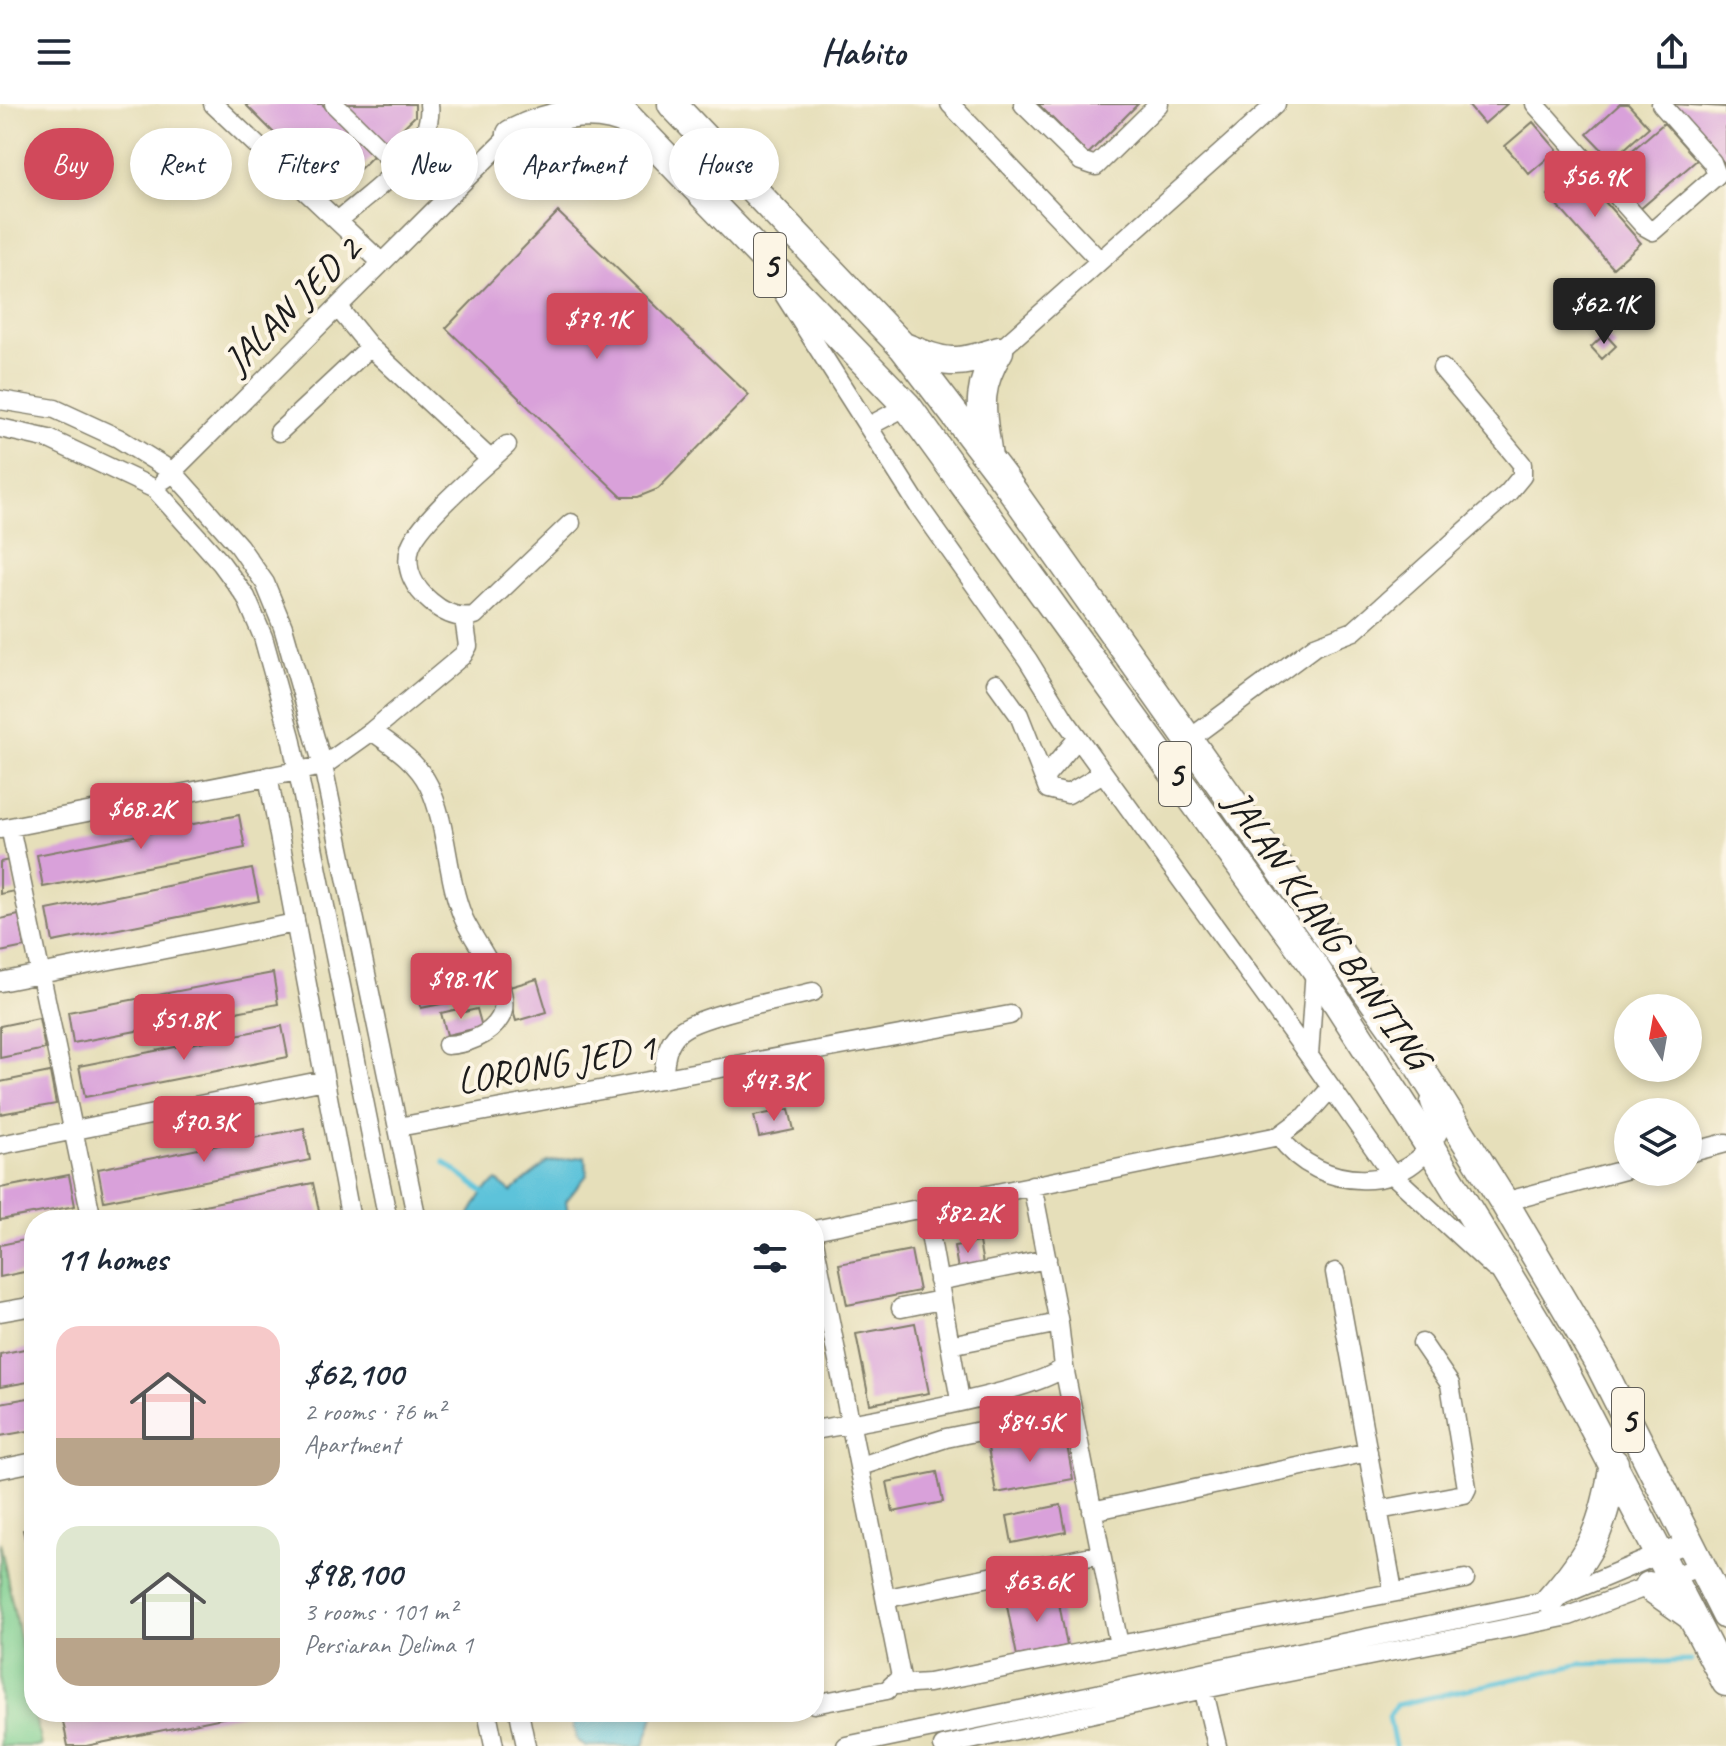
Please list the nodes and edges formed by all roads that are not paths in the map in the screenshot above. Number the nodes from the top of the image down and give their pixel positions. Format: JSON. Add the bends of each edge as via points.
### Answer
{"nodes":[{"id":1,"x":213,"y":104,"type":"edge"},
{"id":2,"x":334,"y":104,"type":"edge"},
{"id":3,"x":429,"y":104,"type":"edge"},
{"id":4,"x":523,"y":104,"type":"edge"},
{"id":5,"x":672,"y":104,"type":"edge"},
{"id":6,"x":950,"y":104,"type":"edge"},
{"id":7,"x":1023,"y":104,"type":"edge"},
{"id":8,"x":1159,"y":104,"type":"edge"},
{"id":9,"x":1276,"y":104,"type":"edge"},
{"id":10,"x":1535,"y":104,"type":"edge"},
{"id":11,"x":1661,"y":104,"type":"edge"},
{"id":12,"x":625,"y":114,"type":"edge"},
{"id":13,"x":427,"y":128,"type":"edge"},
{"id":14,"x":513,"y":128,"type":"edge"},
{"id":15,"x":528,"y":128,"type":"edge"},
{"id":16,"x":381,"y":150,"type":"edge"},
{"id":17,"x":494,"y":151,"type":"edge"},
{"id":18,"x":381,"y":182,"type":"edge"},
{"id":19,"x":339,"y":220,"type":"junction"},
{"id":20,"x":754,"y":249,"type":"junction"},
{"id":21,"x":1100,"y":261,"type":"junction"},
{"id":22,"x":382,"y":263,"type":"junction"},
{"id":23,"x":339,"y":309,"type":"junction"},
{"id":24,"x":370,"y":347,"type":"junction"},
{"id":25,"x":903,"y":347,"type":"junction"},
{"id":26,"x":999,"y":351,"type":"junction"},
{"id":27,"x":1442,"y":368,"type":"dead end"},
{"id":28,"x":0,"y":400,"type":"edge"},
{"id":29,"x":907,"y":406,"type":"junction"},
{"id":30,"x":869,"y":426,"type":"junction"},
{"id":31,"x":0,"y":428,"type":"edge"},
{"id":32,"x":279,"y":432,"type":"dead end"},
{"id":33,"x":507,"y":445,"type":"dead end"},
{"id":34,"x":988,"y":458,"type":"junction"},
{"id":35,"x":491,"y":460,"type":"junction"},
{"id":36,"x":173,"y":472,"type":"junction"},
{"id":37,"x":155,"y":489,"type":"junction"},
{"id":38,"x":571,"y":523,"type":"dead end"},
{"id":39,"x":464,"y":618,"type":"junction"},
{"id":40,"x":1107,"y":625,"type":"junction"},
{"id":41,"x":996,"y":683,"type":"dead end"},
{"id":42,"x":372,"y":731,"type":"junction"},
{"id":43,"x":1078,"y":738,"type":"junction"},
{"id":44,"x":1188,"y":740,"type":"junction"},
{"id":45,"x":323,"y":766,"type":"junction"},
{"id":46,"x":297,"y":771,"type":"junction"},
{"id":47,"x":1103,"y":773,"type":"junction"},
{"id":48,"x":268,"y":776,"type":"junction"},
{"id":49,"x":1045,"y":777,"type":"junction"},
{"id":50,"x":5,"y":828,"type":"edge"},
{"id":51,"x":295,"y":923,"type":"junction"},
{"id":52,"x":1315,"y":968,"type":"junction"},
{"id":53,"x":41,"y":974,"type":"junction"},
{"id":54,"x":0,"y":982,"type":"edge"},
{"id":55,"x":813,"y":992,"type":"dead end"},
{"id":56,"x":1010,"y":1015,"type":"dead end"},
{"id":57,"x":447,"y":1045,"type":"dead end"},
{"id":58,"x":1412,"y":1055,"type":"junction"},
{"id":59,"x":1309,"y":1056,"type":"junction"},
{"id":60,"x":663,"y":1079,"type":"junction"},
{"id":61,"x":325,"y":1080,"type":"junction"},
{"id":62,"x":1329,"y":1090,"type":"junction"},
{"id":63,"x":398,"y":1127,"type":"junction"},
{"id":64,"x":73,"y":1130,"type":"junction"},
{"id":65,"x":1279,"y":1136,"type":"junction"},
{"id":66,"x":1726,"y":1143,"type":"edge"},
{"id":67,"x":0,"y":1145,"type":"edge"},
{"id":68,"x":1702,"y":1149,"type":"edge"},
{"id":69,"x":1432,"y":1150,"type":"junction"},
{"id":70,"x":1614,"y":1173,"type":"edge"},
{"id":71,"x":1392,"y":1174,"type":"junction"},
{"id":72,"x":1032,"y":1185,"type":"junction"},
{"id":73,"x":1504,"y":1202,"type":"junction"},
{"id":74,"x":925,"y":1206,"type":"junction"},
{"id":75,"x":90,"y":1210,"type":"edge"},
{"id":76,"x":349,"y":1210,"type":"edge"},
{"id":77,"x":386,"y":1210,"type":"edge"},
{"id":78,"x":415,"y":1210,"type":"edge"},
{"id":79,"x":824,"y":1228,"type":"edge"},
{"id":80,"x":1047,"y":1259,"type":"junction"},
{"id":81,"x":1335,"y":1272,"type":"dead end"},
{"id":82,"x":1514,"y":1286,"type":"junction"},
{"id":83,"x":940,"y":1290,"type":"junction"},
{"id":84,"x":24,"y":1308,"type":"edge"},
{"id":85,"x":901,"y":1308,"type":"dead end"},
{"id":86,"x":0,"y":1312,"type":"edge"},
{"id":87,"x":1059,"y":1323,"type":"junction"},
{"id":88,"x":824,"y":1333,"type":"edge"},
{"id":89,"x":1422,"y":1343,"type":"dead end"},
{"id":90,"x":950,"y":1345,"type":"junction"},
{"id":91,"x":1064,"y":1367,"type":"junction"},
{"id":92,"x":960,"y":1400,"type":"junction"},
{"id":93,"x":1073,"y":1412,"type":"junction"},
{"id":94,"x":852,"y":1424,"type":"junction"},
{"id":95,"x":824,"y":1428,"type":"edge"},
{"id":96,"x":1368,"y":1452,"type":"junction"},
{"id":97,"x":1614,"y":1463,"type":"junction"},
{"id":98,"x":24,"y":1464,"type":"edge"},
{"id":99,"x":861,"y":1466,"type":"junction"},
{"id":100,"x":0,"y":1469,"type":"edge"},
{"id":101,"x":1379,"y":1510,"type":"junction"},
{"id":102,"x":1092,"y":1511,"type":"junction"},
{"id":103,"x":1101,"y":1554,"type":"junction"},
{"id":104,"x":1695,"y":1554,"type":"junction"},
{"id":105,"x":1661,"y":1572,"type":"junction"},
{"id":106,"x":1465,"y":1579,"type":"dead end"},
{"id":107,"x":1393,"y":1591,"type":"junction"},
{"id":108,"x":888,"y":1598,"type":"junction"},
{"id":109,"x":1550,"y":1600,"type":"junction"},
{"id":110,"x":1726,"y":1615,"type":"edge"},
{"id":111,"x":1119,"y":1645,"type":"junction"},
{"id":112,"x":1202,"y":1680,"type":"junction"},
{"id":113,"x":1726,"y":1682,"type":"edge"},
{"id":114,"x":896,"y":1685,"type":"junction"},
{"id":115,"x":824,"y":1702,"type":"edge"},
{"id":116,"x":489,"y":1722,"type":"edge"},
{"id":117,"x":522,"y":1722,"type":"edge"},
{"id":118,"x":529,"y":1743,"type":"edge"},
{"id":119,"x":494,"y":1746,"type":"edge"},
{"id":120,"x":846,"y":1746,"type":"edge"},
{"id":121,"x":943,"y":1746,"type":"edge"},
{"id":122,"x":1217,"y":1746,"type":"edge"}],
"edges":[{"from":1,"to":19,"type":"street"},
{"from":2,"to":16,"type":"street"},
{"from":3,"to":13,"type":"street"},
{"from":4,"to":14,"type":"highway"},
{"from":5,"to":25,"type":"highway","name":"JALAN KLANG BANTING","number":"5"},
{"from":6,"to":21,"type":"street"},
{"from":7,"to":8,"type":"street","via":[[1081,161],[1096,166]]},
{"from":9,"to":21,"type":"street"},
{"from":10,"to":11,"type":"street","via":[[1653,231],[1717,175],[1712,162]]},
{"from":12,"to":15,"type":"highway","via":[[570,113]]},
{"from":12,"to":20,"type":"highway","name":"JALAN KLANG BANTING","number":"5"},
{"from":17,"to":22,"type":"street","name":"JALAN JED 2"},
{"from":18,"to":19,"type":"street"},
{"from":19,"to":22,"type":"street"},
{"from":20,"to":29,"type":"highway","name":"JALAN KLANG BANTING","number":"5"},
{"from":20,"to":30,"type":"street"},
{"from":21,"to":26,"type":"street"},
{"from":22,"to":23,"type":"street","name":"JALAN JED 2"},
{"from":23,"to":24,"type":"street"},
{"from":23,"to":36,"type":"street","name":"JALAN JED 2"},
{"from":24,"to":32,"type":"street"},
{"from":24,"to":35,"type":"street"},
{"from":25,"to":26,"type":"highway","via":[[942,362]]},
{"from":25,"to":34,"type":"highway","name":"JALAN KLANG BANTING","number":"5"},
{"from":26,"to":34,"type":"highway","via":[[983,377]]},
{"from":27,"to":44,"type":"street","via":[[1522,464],[1522,476],[1354,631],[1315,646]]},
{"from":28,"to":36,"type":"street","via":[[55,409],[118,438]]},
{"from":29,"to":30,"type":"street"},
{"from":29,"to":40,"type":"highway","via":[[926,407],[938,417],[1000,503]]},
{"from":29,"to":52,"type":"highway","name":"JALAN KLANG BANTING","number":"5"},
{"from":30,"to":43,"type":"street"},
{"from":31,"to":37,"type":"street","via":[[49,439]]},
{"from":33,"to":35,"type":"street"},
{"from":34,"to":40,"type":"highway","name":"JALAN KLANG BANTING","number":"5"},
{"from":35,"to":39,"type":"street","via":[[420,529],[410,549],[414,586],[433,605]]},
{"from":36,"to":37,"type":"street","name":"JALAN JED 2"},
{"from":36,"to":45,"type":"street","via":[[265,583]]},
{"from":37,"to":46,"type":"street","via":[[246,597],[263,637]]},
{"from":38,"to":39,"type":"street","via":[[485,608]]},
{"from":39,"to":42,"type":"street","via":[[468,646],[463,655]]},
{"from":40,"to":44,"type":"highway","name":"JALAN KLANG BANTING","number":"5"},
{"from":41,"to":49,"type":"street","via":[[1019,715]]},
{"from":42,"to":45,"type":"street"},
{"from":42,"to":57,"type":"street","via":[[404,753],[429,787],[463,917],[494,971],[503,1004],[500,1018],[486,1032],[467,1043]]},
{"from":43,"to":47,"type":"street"},
{"from":43,"to":49,"type":"street"},
{"from":44,"to":58,"type":"highway","name":"JALAN KLANG BANTING","number":"5"},
{"from":45,"to":46,"type":"street"},
{"from":45,"to":63,"type":"street"},
{"from":46,"to":48,"type":"street"},
{"from":46,"to":77,"type":"street"},
{"from":47,"to":49,"type":"street","via":[[1068,794],[1048,789]]},
{"from":47,"to":59,"type":"street"},
{"from":48,"to":50,"type":"street"},
{"from":48,"to":51,"type":"street"},
{"from":50,"to":53,"type":"street"},
{"from":51,"to":53,"type":"street"},
{"from":51,"to":61,"type":"street"},
{"from":52,"to":59,"type":"street"},
{"from":52,"to":69,"type":"highway","name":"JALAN KLANG BANTING","number":"5"},
{"from":53,"to":54,"type":"street"},
{"from":53,"to":64,"type":"street"},
{"from":55,"to":60,"type":"street","via":[[680,1031],[666,1050]]},
{"from":56,"to":60,"type":"street","name":"LORONG JED 1"},
{"from":58,"to":69,"type":"street","via":[[1440,1128]]},
{"from":58,"to":73,"type":"highway","name":"JALAN KLANG BANTING","number":"5"},
{"from":59,"to":62,"type":"street"},
{"from":60,"to":63,"type":"street","name":"LORONG JED 1"},
{"from":61,"to":64,"type":"street"},
{"from":61,"to":76,"type":"street"},
{"from":62,"to":65,"type":"street"},
{"from":62,"to":71,"type":"street"},
{"from":63,"to":78,"type":"street"},
{"from":64,"to":67,"type":"street"},
{"from":64,"to":75,"type":"street"},
{"from":65,"to":71,"type":"street","via":[[1290,1153],[1333,1178]]},
{"from":65,"to":72,"type":"street"},
{"from":66,"to":68,"type":"street"},
{"from":69,"to":71,"type":"street"},
{"from":69,"to":82,"type":"highway","name":"JALAN KLANG BANTING","number":"5"},
{"from":70,"to":73,"type":"street"},
{"from":71,"to":82,"type":"street"},
{"from":72,"to":74,"type":"street"},
{"from":72,"to":80,"type":"street"},
{"from":73,"to":104,"type":"highway","name":"JALAN KLANG BANTING","number":"5","via":[[1601,1367]]},
{"from":74,"to":79,"type":"street"},
{"from":74,"to":83,"type":"street"},
{"from":80,"to":83,"type":"street"},
{"from":80,"to":87,"type":"street"},
{"from":81,"to":96,"type":"street"},
{"from":82,"to":97,"type":"highway","name":"JALAN KLANG BANTING","number":"5"},
{"from":83,"to":85,"type":"street"},
{"from":83,"to":90,"type":"street"},
{"from":84,"to":86,"type":"street"},
{"from":87,"to":90,"type":"street"},
{"from":87,"to":91,"type":"street"},
{"from":88,"to":94,"type":"street"},
{"from":89,"to":101,"type":"street","via":[[1450,1384],[1467,1488],[1451,1499]]},
{"from":90,"to":92,"type":"street"},
{"from":91,"to":92,"type":"street","via":[[1055,1375]]},
{"from":91,"to":93,"type":"street"},
{"from":92,"to":94,"type":"street"},
{"from":93,"to":99,"type":"street","via":[[946,1438]]},
{"from":93,"to":102,"type":"street"},
{"from":94,"to":95,"type":"street"},
{"from":94,"to":99,"type":"street"},
{"from":96,"to":101,"type":"street"},
{"from":96,"to":102,"type":"street"},
{"from":97,"to":105,"type":"highway","name":"JALAN KLANG BANTING","number":"5"},
{"from":97,"to":109,"type":"highway","via":[[1603,1521],[1582,1564]]},
{"from":98,"to":100,"type":"street"},
{"from":99,"to":108,"type":"street"},
{"from":101,"to":107,"type":"street"},
{"from":102,"to":103,"type":"street"},
{"from":103,"to":108,"type":"street"},
{"from":103,"to":111,"type":"street"},
{"from":104,"to":105,"type":"street"},
{"from":104,"to":105,"type":"street"},
{"from":104,"to":110,"type":"highway","name":"JALAN KLANG BANTING","number":"5"},
{"from":105,"to":109,"type":"street"},
{"from":105,"to":112,"type":"street","via":[[1569,1616]]},
{"from":105,"to":113,"type":"highway","via":[[1693,1618]]},
{"from":106,"to":107,"type":"street"},
{"from":107,"to":111,"type":"street"},
{"from":108,"to":114,"type":"street","via":[[900,1662]]},
{"from":109,"to":112,"type":"street"},
{"from":111,"to":114,"type":"street"},
{"from":112,"to":120,"type":"street"},
{"from":112,"to":121,"type":"street"},
{"from":112,"to":122,"type":"street"},
{"from":114,"to":115,"type":"street"},
{"from":116,"to":119,"type":"street"},
{"from":117,"to":118,"type":"street"}]}
